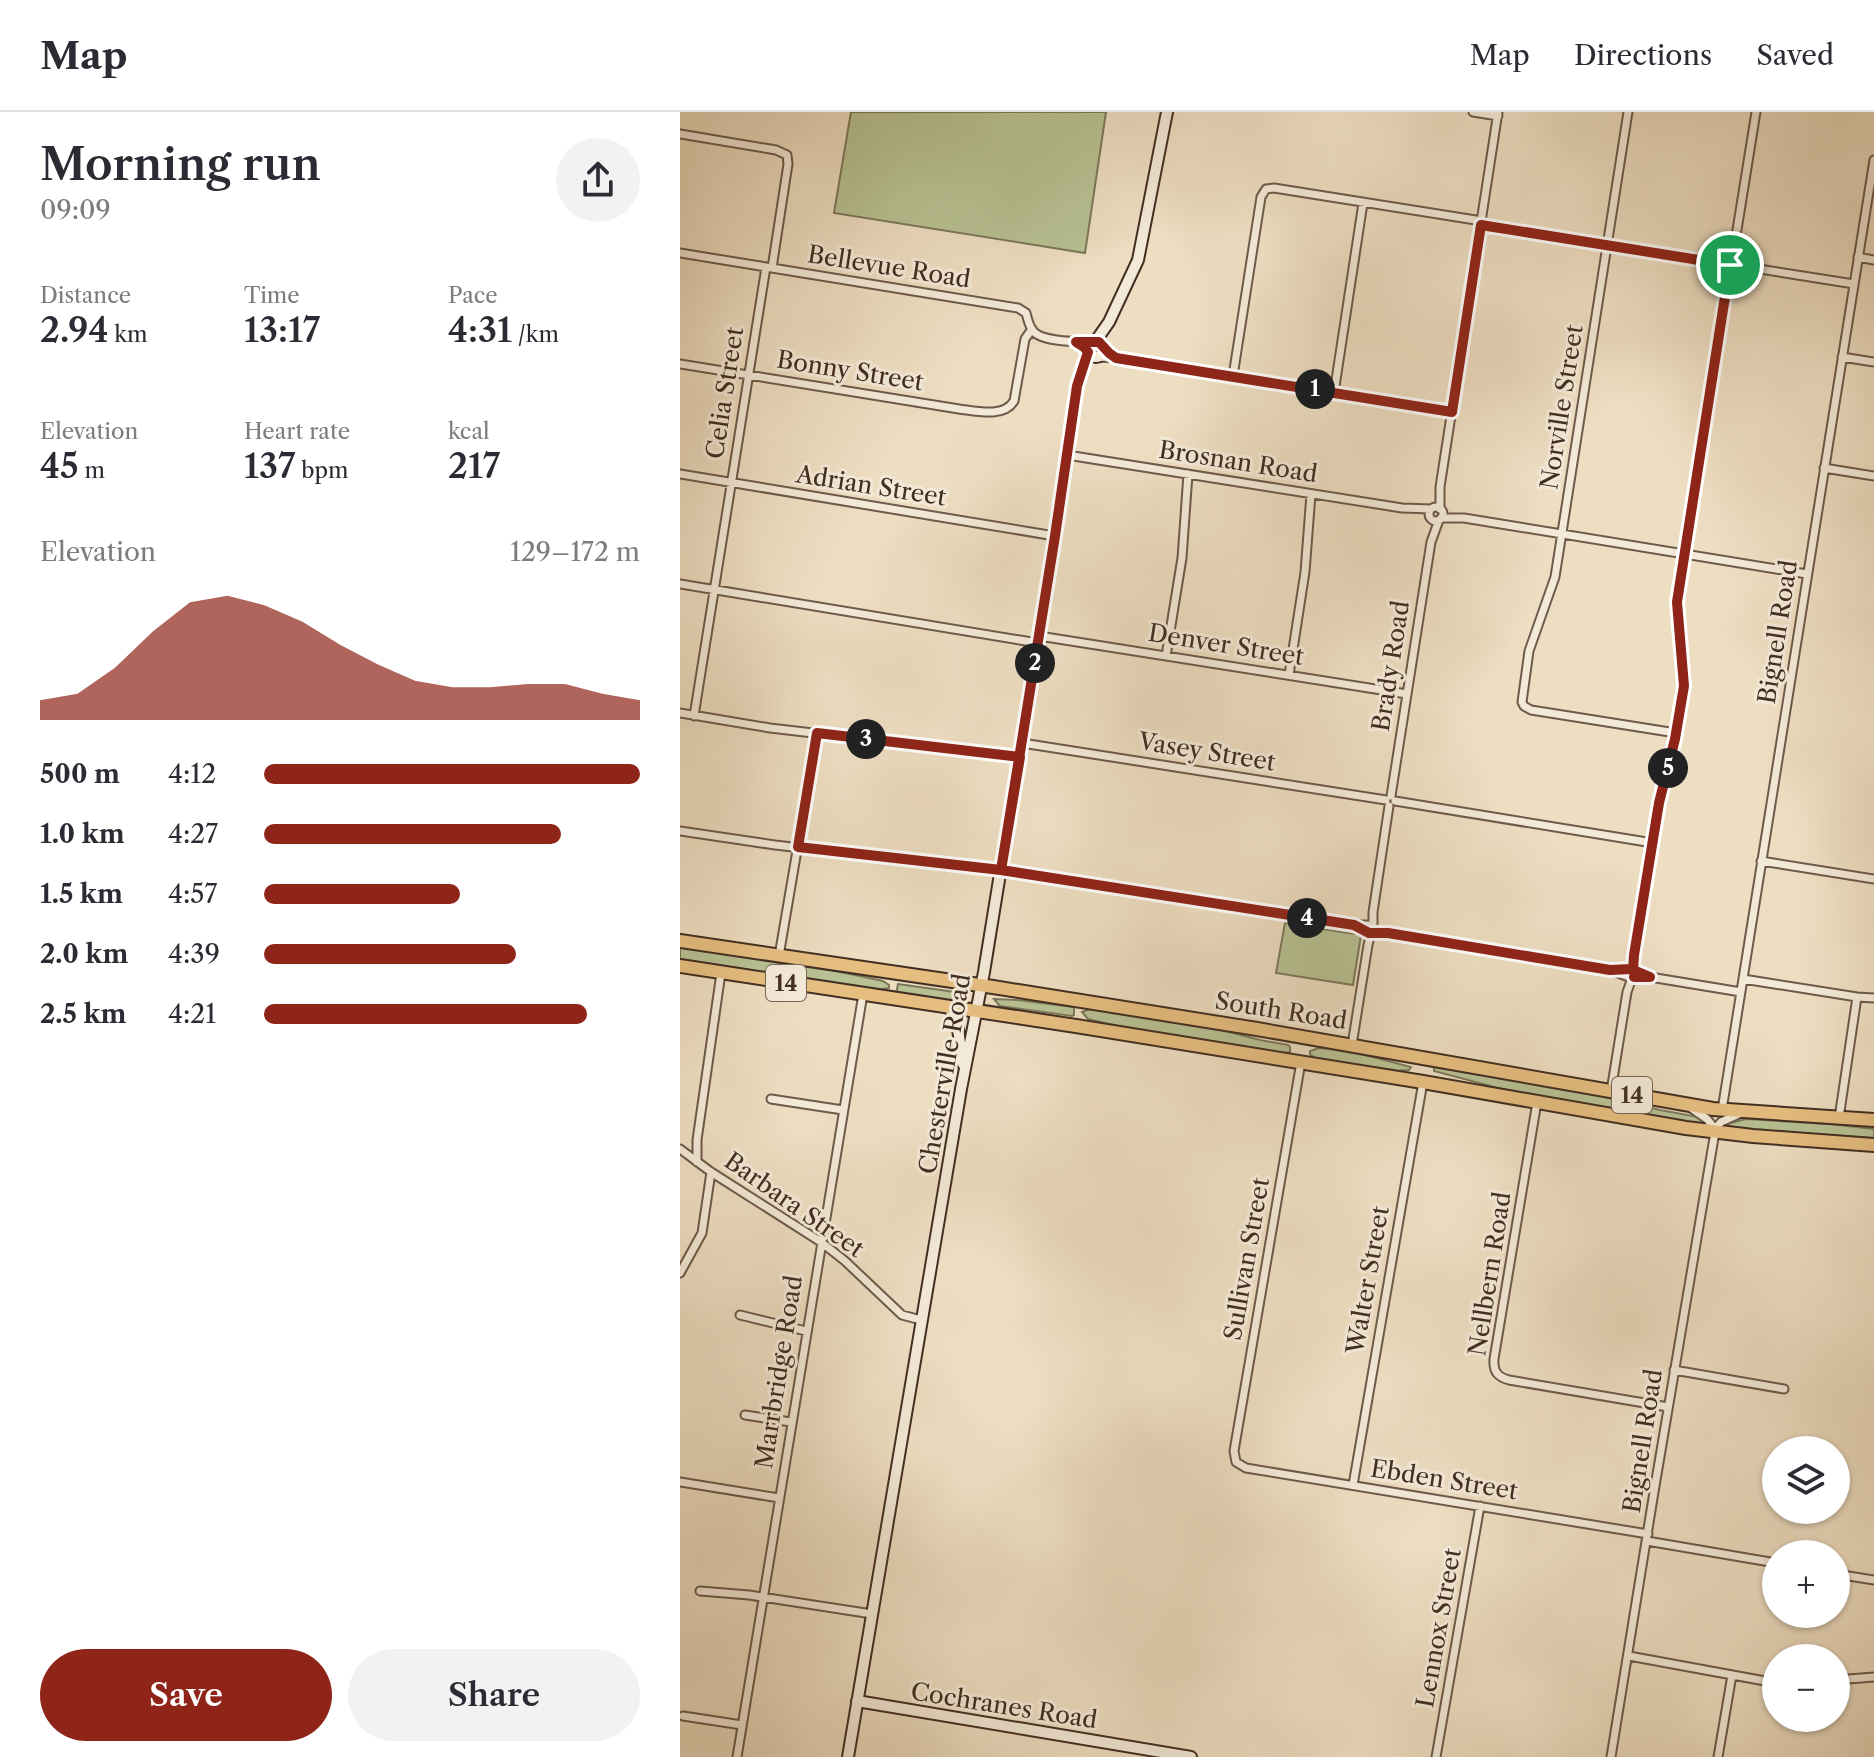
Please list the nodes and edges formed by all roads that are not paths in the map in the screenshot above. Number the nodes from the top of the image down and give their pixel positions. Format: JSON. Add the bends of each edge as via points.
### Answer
{"nodes":[{"id":1,"x":1167,"y":112,"type":"edge"},
{"id":2,"x":1473,"y":112,"type":"edge"},
{"id":3,"x":1628,"y":112,"type":"edge"},
{"id":4,"x":1756,"y":112,"type":"edge"},
{"id":5,"x":1498,"y":114,"type":"edge"},
{"id":6,"x":680,"y":134,"type":"edge"},
{"id":7,"x":1874,"y":160,"type":"edge"},
{"id":8,"x":1363,"y":203,"type":"junction"},
{"id":9,"x":1481,"y":223,"type":"junction"},
{"id":10,"x":1608,"y":246,"type":"junction"},
{"id":11,"x":680,"y":253,"type":"edge"},
{"id":12,"x":1858,"y":257,"type":"junction"},
{"id":13,"x":1874,"y":260,"type":"edge"},
{"id":14,"x":1730,"y":265,"type":"junction"},
{"id":15,"x":769,"y":268,"type":"junction"},
{"id":16,"x":1854,"y":284,"type":"junction"},
{"id":17,"x":1032,"y":329,"type":"junction"},
{"id":18,"x":1096,"y":349,"type":"junction"},
{"id":19,"x":1842,"y":357,"type":"junction"},
{"id":20,"x":1874,"y":362,"type":"edge"},
{"id":21,"x":680,"y":364,"type":"edge"},
{"id":22,"x":748,"y":375,"type":"junction"},
{"id":23,"x":1233,"y":376,"type":"junction"},
{"id":24,"x":1334,"y":393,"type":"junction"},
{"id":25,"x":1452,"y":412,"type":"junction"},
{"id":26,"x":1067,"y":455,"type":"junction"},
{"id":27,"x":1824,"y":468,"type":"junction"},
{"id":28,"x":680,"y":474,"type":"edge"},
{"id":29,"x":1188,"y":474,"type":"junction"},
{"id":30,"x":1874,"y":476,"type":"edge"},
{"id":31,"x":730,"y":483,"type":"junction"},
{"id":32,"x":1311,"y":494,"type":"junction"},
{"id":33,"x":1436,"y":514,"type":"junction"},
{"id":34,"x":1562,"y":534,"type":"junction"},
{"id":35,"x":1055,"y":536,"type":"junction"},
{"id":36,"x":1684,"y":554,"type":"junction"},
{"id":37,"x":1807,"y":574,"type":"junction"},
{"id":38,"x":680,"y":584,"type":"edge"},
{"id":39,"x":714,"y":589,"type":"junction"},
{"id":40,"x":1039,"y":640,"type":"junction"},
{"id":41,"x":1166,"y":656,"type":"junction"},
{"id":42,"x":1289,"y":675,"type":"junction"},
{"id":43,"x":1407,"y":694,"type":"junction"},
{"id":44,"x":680,"y":713,"type":"edge"},
{"id":45,"x":694,"y":716,"type":"junction"},
{"id":46,"x":817,"y":733,"type":"junction"},
{"id":47,"x":1676,"y":733,"type":"junction"},
{"id":48,"x":1022,"y":743,"type":"junction"},
{"id":49,"x":1020,"y":757,"type":"junction"},
{"id":50,"x":1390,"y":801,"type":"junction"},
{"id":51,"x":680,"y":831,"type":"edge"},
{"id":52,"x":1653,"y":843,"type":"junction"},
{"id":53,"x":798,"y":847,"type":"junction"},
{"id":54,"x":1761,"y":861,"type":"junction"},
{"id":55,"x":1001,"y":870,"type":"junction"},
{"id":56,"x":1874,"y":879,"type":"edge"},
{"id":57,"x":1370,"y":929,"type":"junction"},
{"id":58,"x":680,"y":941,"type":"edge"},
{"id":59,"x":779,"y":956,"type":"junction"},
{"id":60,"x":680,"y":966,"type":"edge"},
{"id":61,"x":721,"y":973,"type":"junction"},
{"id":62,"x":1630,"y":973,"type":"junction"},
{"id":63,"x":896,"y":974,"type":"junction"},
{"id":64,"x":1743,"y":979,"type":"junction"},
{"id":65,"x":981,"y":986,"type":"junction"},
{"id":66,"x":1741,"y":992,"type":"junction"},
{"id":67,"x":863,"y":994,"type":"junction"},
{"id":68,"x":1857,"y":997,"type":"junction"},
{"id":69,"x":1874,"y":998,"type":"edge"},
{"id":70,"x":893,"y":999,"type":"junction"},
{"id":71,"x":1080,"y":1001,"type":"junction"},
{"id":72,"x":950,"y":1008,"type":"junction"},
{"id":73,"x":976,"y":1012,"type":"junction"},
{"id":74,"x":1076,"y":1026,"type":"junction"},
{"id":75,"x":1305,"y":1037,"type":"junction"},
{"id":76,"x":1352,"y":1045,"type":"junction"},
{"id":77,"x":1427,"y":1058,"type":"junction"},
{"id":78,"x":1301,"y":1062,"type":"junction"},
{"id":79,"x":964,"y":1074,"type":"junction"},
{"id":80,"x":1423,"y":1082,"type":"junction"},
{"id":81,"x":1611,"y":1091,"type":"junction"},
{"id":82,"x":771,"y":1099,"type":"dead end"},
{"id":83,"x":1537,"y":1102,"type":"junction"},
{"id":84,"x":1686,"y":1105,"type":"junction"},
{"id":85,"x":843,"y":1110,"type":"junction"},
{"id":86,"x":1722,"y":1110,"type":"junction"},
{"id":87,"x":1745,"y":1112,"type":"junction"},
{"id":88,"x":1839,"y":1118,"type":"junction"},
{"id":89,"x":1874,"y":1120,"type":"edge"},
{"id":90,"x":1715,"y":1131,"type":"junction"},
{"id":91,"x":697,"y":1140,"type":"junction"},
{"id":92,"x":1874,"y":1145,"type":"edge"},
{"id":93,"x":680,"y":1148,"type":"edge"},
{"id":94,"x":697,"y":1162,"type":"junction"},
{"id":95,"x":711,"y":1172,"type":"junction"},
{"id":96,"x":821,"y":1242,"type":"junction"},
{"id":97,"x":680,"y":1273,"type":"edge"},
{"id":98,"x":740,"y":1315,"type":"dead end"},
{"id":99,"x":921,"y":1320,"type":"junction"},
{"id":100,"x":806,"y":1331,"type":"junction"},
{"id":101,"x":1674,"y":1370,"type":"junction"},
{"id":102,"x":1784,"y":1389,"type":"dead end"},
{"id":103,"x":1668,"y":1407,"type":"junction"},
{"id":104,"x":745,"y":1415,"type":"dead end"},
{"id":105,"x":791,"y":1422,"type":"junction"},
{"id":106,"x":1236,"y":1462,"type":"joint"},
{"id":107,"x":680,"y":1482,"type":"edge"},
{"id":108,"x":1353,"y":1485,"type":"junction"},
{"id":109,"x":779,"y":1498,"type":"junction"},
{"id":110,"x":1480,"y":1506,"type":"junction"},
{"id":111,"x":1648,"y":1538,"type":"junction"},
{"id":112,"x":1762,"y":1560,"type":"edge"},
{"id":113,"x":1850,"y":1576,"type":"edge"},
{"id":114,"x":1874,"y":1580,"type":"edge"},
{"id":115,"x":700,"y":1591,"type":"dead end"},
{"id":116,"x":764,"y":1597,"type":"junction"},
{"id":117,"x":872,"y":1614,"type":"junction"},
{"id":118,"x":1629,"y":1656,"type":"junction"},
{"id":119,"x":1732,"y":1675,"type":"junction"},
{"id":120,"x":1874,"y":1677,"type":"edge"},
{"id":121,"x":1850,"y":1679,"type":"edge"},
{"id":122,"x":1762,"y":1680,"type":"edge"},
{"id":123,"x":857,"y":1701,"type":"junction"},
{"id":124,"x":683,"y":1716,"type":"dead end"},
{"id":125,"x":742,"y":1725,"type":"junction"},
{"id":126,"x":1127,"y":1752,"type":"edge"},
{"id":127,"x":737,"y":1757,"type":"edge"},
{"id":128,"x":848,"y":1757,"type":"edge"},
{"id":129,"x":1191,"y":1757,"type":"edge"},
{"id":130,"x":1436,"y":1757,"type":"edge"},
{"id":131,"x":1611,"y":1757,"type":"edge"},
{"id":132,"x":1718,"y":1757,"type":"edge"}],
"edges":[{"from":1,"to":18,"type":"street","name":"Chesterville Road","via":[[1138,260]]},
{"from":2,"to":5,"type":"street"},
{"from":3,"to":10,"type":"street","name":"Norville Street"},
{"from":4,"to":14,"type":"street"},
{"from":5,"to":9,"type":"street","name":"Brady Road"},
{"from":6,"to":15,"type":"street","name":"Celia Street","via":[[787,155]]},
{"from":7,"to":12,"type":"street","name":"Bignell Road"},
{"from":8,"to":9,"type":"street"},
{"from":8,"to":23,"type":"street","via":[[1274,188],[1262,193]]},
{"from":8,"to":24,"type":"street"},
{"from":9,"to":10,"type":"street"},
{"from":9,"to":25,"type":"street","name":"Brady Road"},
{"from":10,"to":14,"type":"street"},
{"from":10,"to":34,"type":"street","name":"Norville Street"},
{"from":11,"to":15,"type":"street","name":"Bellevue Road"},
{"from":12,"to":13,"type":"street"},
{"from":12,"to":16,"type":"street","name":"Bignell Road"},
{"from":14,"to":16,"type":"street"},
{"from":14,"to":36,"type":"street"},
{"from":15,"to":17,"type":"street","name":"Bellevue Road","via":[[1021,309]]},
{"from":15,"to":22,"type":"street","name":"Celia Street"},
{"from":16,"to":19,"type":"street","name":"Bignell Road"},
{"from":17,"to":18,"type":"street","name":"Bellevue Road","via":[[1040,336]]},
{"from":17,"to":22,"type":"street","name":"Bonny Street","via":[[1025,339],[1013,405],[1003,411],[959,409]]},
{"from":18,"to":23,"type":"street","via":[[1116,358]]},
{"from":18,"to":26,"type":"street","name":"Chesterville Road","via":[[1076,397]]},
{"from":19,"to":20,"type":"street"},
{"from":19,"to":27,"type":"street","name":"Bignell Road"},
{"from":21,"to":22,"type":"street","name":"Bonny Street"},
{"from":22,"to":31,"type":"street","name":"Celia Street"},
{"from":23,"to":24,"type":"street"},
{"from":24,"to":25,"type":"street"},
{"from":25,"to":33,"type":"street","name":"Brady Road"},
{"from":26,"to":29,"type":"street","name":"Brosnan Road"},
{"from":26,"to":35,"type":"street","name":"Chesterville Road"},
{"from":27,"to":30,"type":"street"},
{"from":27,"to":37,"type":"street","name":"Bignell Road"},
{"from":28,"to":31,"type":"street","name":"Adrian Street"},
{"from":29,"to":32,"type":"street","name":"Brosnan Road"},
{"from":29,"to":41,"type":"street","via":[[1182,558]]},
{"from":31,"to":35,"type":"street","name":"Adrian Street"},
{"from":31,"to":39,"type":"street","name":"Celia Street"},
{"from":32,"to":33,"type":"street","name":"Brosnan Road"},
{"from":32,"to":42,"type":"street"},
{"from":33,"to":34,"type":"street","name":"Brosnan Road"},
{"from":33,"to":43,"type":"street","name":"Brady Road"},
{"from":34,"to":36,"type":"street","name":"Brosnan Road"},
{"from":34,"to":47,"type":"street","name":"Norville Street","via":[[1553,586],[1528,656],[1523,704],[1531,710]]},
{"from":35,"to":40,"type":"street","name":"Chesterville Road"},
{"from":36,"to":37,"type":"street","name":"Brosnan Road"},
{"from":36,"to":47,"type":"street","via":[[1676,608],[1684,686]]},
{"from":37,"to":54,"type":"street","name":"Bignell Road"},
{"from":38,"to":39,"type":"street","name":"Denver Street"},
{"from":39,"to":40,"type":"street","name":"Denver Street"},
{"from":39,"to":45,"type":"street","name":"Celia Street"},
{"from":40,"to":41,"type":"street","name":"Denver Street"},
{"from":40,"to":48,"type":"street","name":"Chesterville Road"},
{"from":41,"to":42,"type":"street","name":"Denver Street"},
{"from":42,"to":43,"type":"street","name":"Denver Street"},
{"from":43,"to":50,"type":"street","name":"Brady Road"},
{"from":44,"to":45,"type":"street"},
{"from":45,"to":46,"type":"street"},
{"from":46,"to":49,"type":"street"},
{"from":46,"to":53,"type":"street"},
{"from":47,"to":52,"type":"street"},
{"from":48,"to":49,"type":"street","name":"Chesterville Road"},
{"from":48,"to":50,"type":"street","name":"Vasey Street"},
{"from":49,"to":55,"type":"street","name":"Chesterville Road"},
{"from":50,"to":52,"type":"street","name":"Vasey Street"},
{"from":50,"to":57,"type":"street","name":"Brady Road"},
{"from":51,"to":53,"type":"street"},
{"from":52,"to":62,"type":"street"},
{"from":53,"to":55,"type":"street"},
{"from":53,"to":59,"type":"street"},
{"from":54,"to":56,"type":"street"},
{"from":54,"to":64,"type":"street","name":"Bignell Road"},
{"from":55,"to":57,"type":"street"},
{"from":55,"to":65,"type":"street","name":"Chesterville Road"},
{"from":57,"to":62,"type":"street"},
{"from":57,"to":76,"type":"street","name":"Brady Road"},
{"from":58,"to":59,"type":"highway","name":"South Road","number":"14"},
{"from":59,"to":63,"type":"highway","name":"South Road","number":"14"},
{"from":60,"to":61,"type":"highway","name":"South Road","number":"14"},
{"from":61,"to":67,"type":"highway","name":"South Road","number":"14"},
{"from":61,"to":91,"type":"street"},
{"from":62,"to":66,"type":"street"},
{"from":62,"to":81,"type":"street"},
{"from":63,"to":65,"type":"highway","name":"South Road","number":"14"},
{"from":63,"to":70,"type":"highway"},
{"from":64,"to":66,"type":"street","name":"Bignell Road"},
{"from":64,"to":68,"type":"street"},
{"from":65,"to":71,"type":"highway","name":"South Road","number":"14"},
{"from":65,"to":73,"type":"street","name":"Chesterville Road"},
{"from":66,"to":86,"type":"street","name":"Bignell Road"},
{"from":67,"to":70,"type":"highway","name":"South Road","number":"14"},
{"from":67,"to":85,"type":"street","name":"Marrbridge Road"},
{"from":68,"to":69,"type":"street"},
{"from":68,"to":88,"type":"street"},
{"from":70,"to":72,"type":"highway","name":"South Road","number":"14"},
{"from":71,"to":74,"type":"highway"},
{"from":71,"to":75,"type":"highway","name":"South Road","number":"14"},
{"from":72,"to":73,"type":"highway","name":"South Road","number":"14"},
{"from":72,"to":79,"type":"street"},
{"from":73,"to":74,"type":"highway","name":"South Road","number":"14"},
{"from":73,"to":79,"type":"street","name":"Chesterville Road"},
{"from":74,"to":78,"type":"highway","name":"South Road","number":"14"},
{"from":75,"to":76,"type":"highway","name":"South Road","number":"14"},
{"from":75,"to":78,"type":"highway"},
{"from":76,"to":77,"type":"highway","name":"South Road","number":"14"},
{"from":77,"to":80,"type":"highway"},
{"from":77,"to":81,"type":"highway","name":"South Road","number":"14"},
{"from":78,"to":80,"type":"highway","name":"South Road","number":"14"},
{"from":78,"to":106,"type":"street","name":"Sullivan Street"},
{"from":79,"to":99,"type":"street","name":"Chesterville Road"},
{"from":80,"to":83,"type":"highway","name":"South Road","number":"14"},
{"from":80,"to":108,"type":"street","name":"Walter Street"},
{"from":81,"to":84,"type":"highway","name":"South Road","number":"14"},
{"from":82,"to":85,"type":"street"},
{"from":83,"to":90,"type":"highway","name":"South Road","number":"14"},
{"from":83,"to":103,"type":"street","name":"Nellbern Road","via":[[1494,1369],[1509,1380]]},
{"from":84,"to":86,"type":"highway","name":"South Road","number":"14"},
{"from":84,"to":90,"type":"street"},
{"from":85,"to":96,"type":"street","name":"Marrbridge Road"},
{"from":86,"to":87,"type":"highway","name":"South Road","number":"14"},
{"from":87,"to":88,"type":"highway","name":"South Road","number":"14"},
{"from":87,"to":90,"type":"street","via":[[1721,1122]]},
{"from":88,"to":89,"type":"highway","name":"South Road","number":"14"},
{"from":90,"to":92,"type":"highway","name":"South Road","number":"14"},
{"from":90,"to":101,"type":"street","name":"Bignell Road"},
{"from":91,"to":93,"type":"street","via":[[693,1148]]},
{"from":91,"to":94,"type":"street"},
{"from":93,"to":94,"type":"street","name":"Barbara Street"},
{"from":94,"to":95,"type":"street","name":"Barbara Street"},
{"from":95,"to":96,"type":"street","name":"Barbara Street"},
{"from":95,"to":97,"type":"street","via":[[702,1233]]},
{"from":96,"to":99,"type":"street","name":"Barbara Street","via":[[904,1317]]},
{"from":96,"to":100,"type":"street","name":"Marrbridge Road"},
{"from":98,"to":100,"type":"street"},
{"from":99,"to":117,"type":"street","name":"Chesterville Road"},
{"from":100,"to":105,"type":"street","name":"Marrbridge Road"},
{"from":101,"to":102,"type":"street"},
{"from":101,"to":103,"type":"street","name":"Bignell Road"},
{"from":103,"to":111,"type":"street","name":"Bignell Road"},
{"from":104,"to":105,"type":"street"},
{"from":105,"to":109,"type":"street","name":"Marrbridge Road"},
{"from":106,"to":108,"type":"street","name":"Ebden Street"},
{"from":107,"to":109,"type":"street"},
{"from":108,"to":110,"type":"street","name":"Ebden Street"},
{"from":109,"to":116,"type":"street","name":"Marrbridge Road"},
{"from":110,"to":111,"type":"street","name":"Ebden Street"},
{"from":110,"to":130,"type":"street","name":"Lennox Street"},
{"from":111,"to":112,"type":"street","name":"Ebden Street"},
{"from":111,"to":118,"type":"street","name":"Bignell Road"},
{"from":113,"to":114,"type":"street"},
{"from":115,"to":116,"type":"street"},
{"from":116,"to":117,"type":"street"},
{"from":116,"to":125,"type":"street","name":"Marrbridge Road"},
{"from":117,"to":123,"type":"street","name":"Chesterville Road"},
{"from":118,"to":119,"type":"street"},
{"from":118,"to":131,"type":"street","name":"Bignell Road"},
{"from":119,"to":122,"type":"street"},
{"from":119,"to":132,"type":"street"},
{"from":120,"to":121,"type":"street"},
{"from":123,"to":126,"type":"street","name":"Cochranes Road"},
{"from":123,"to":128,"type":"street","name":"Chesterville Road"},
{"from":124,"to":125,"type":"street"},
{"from":125,"to":127,"type":"street","name":"Marrbridge Road"},
{"from":126,"to":129,"type":"street","name":"Cochranes Road"}]}
